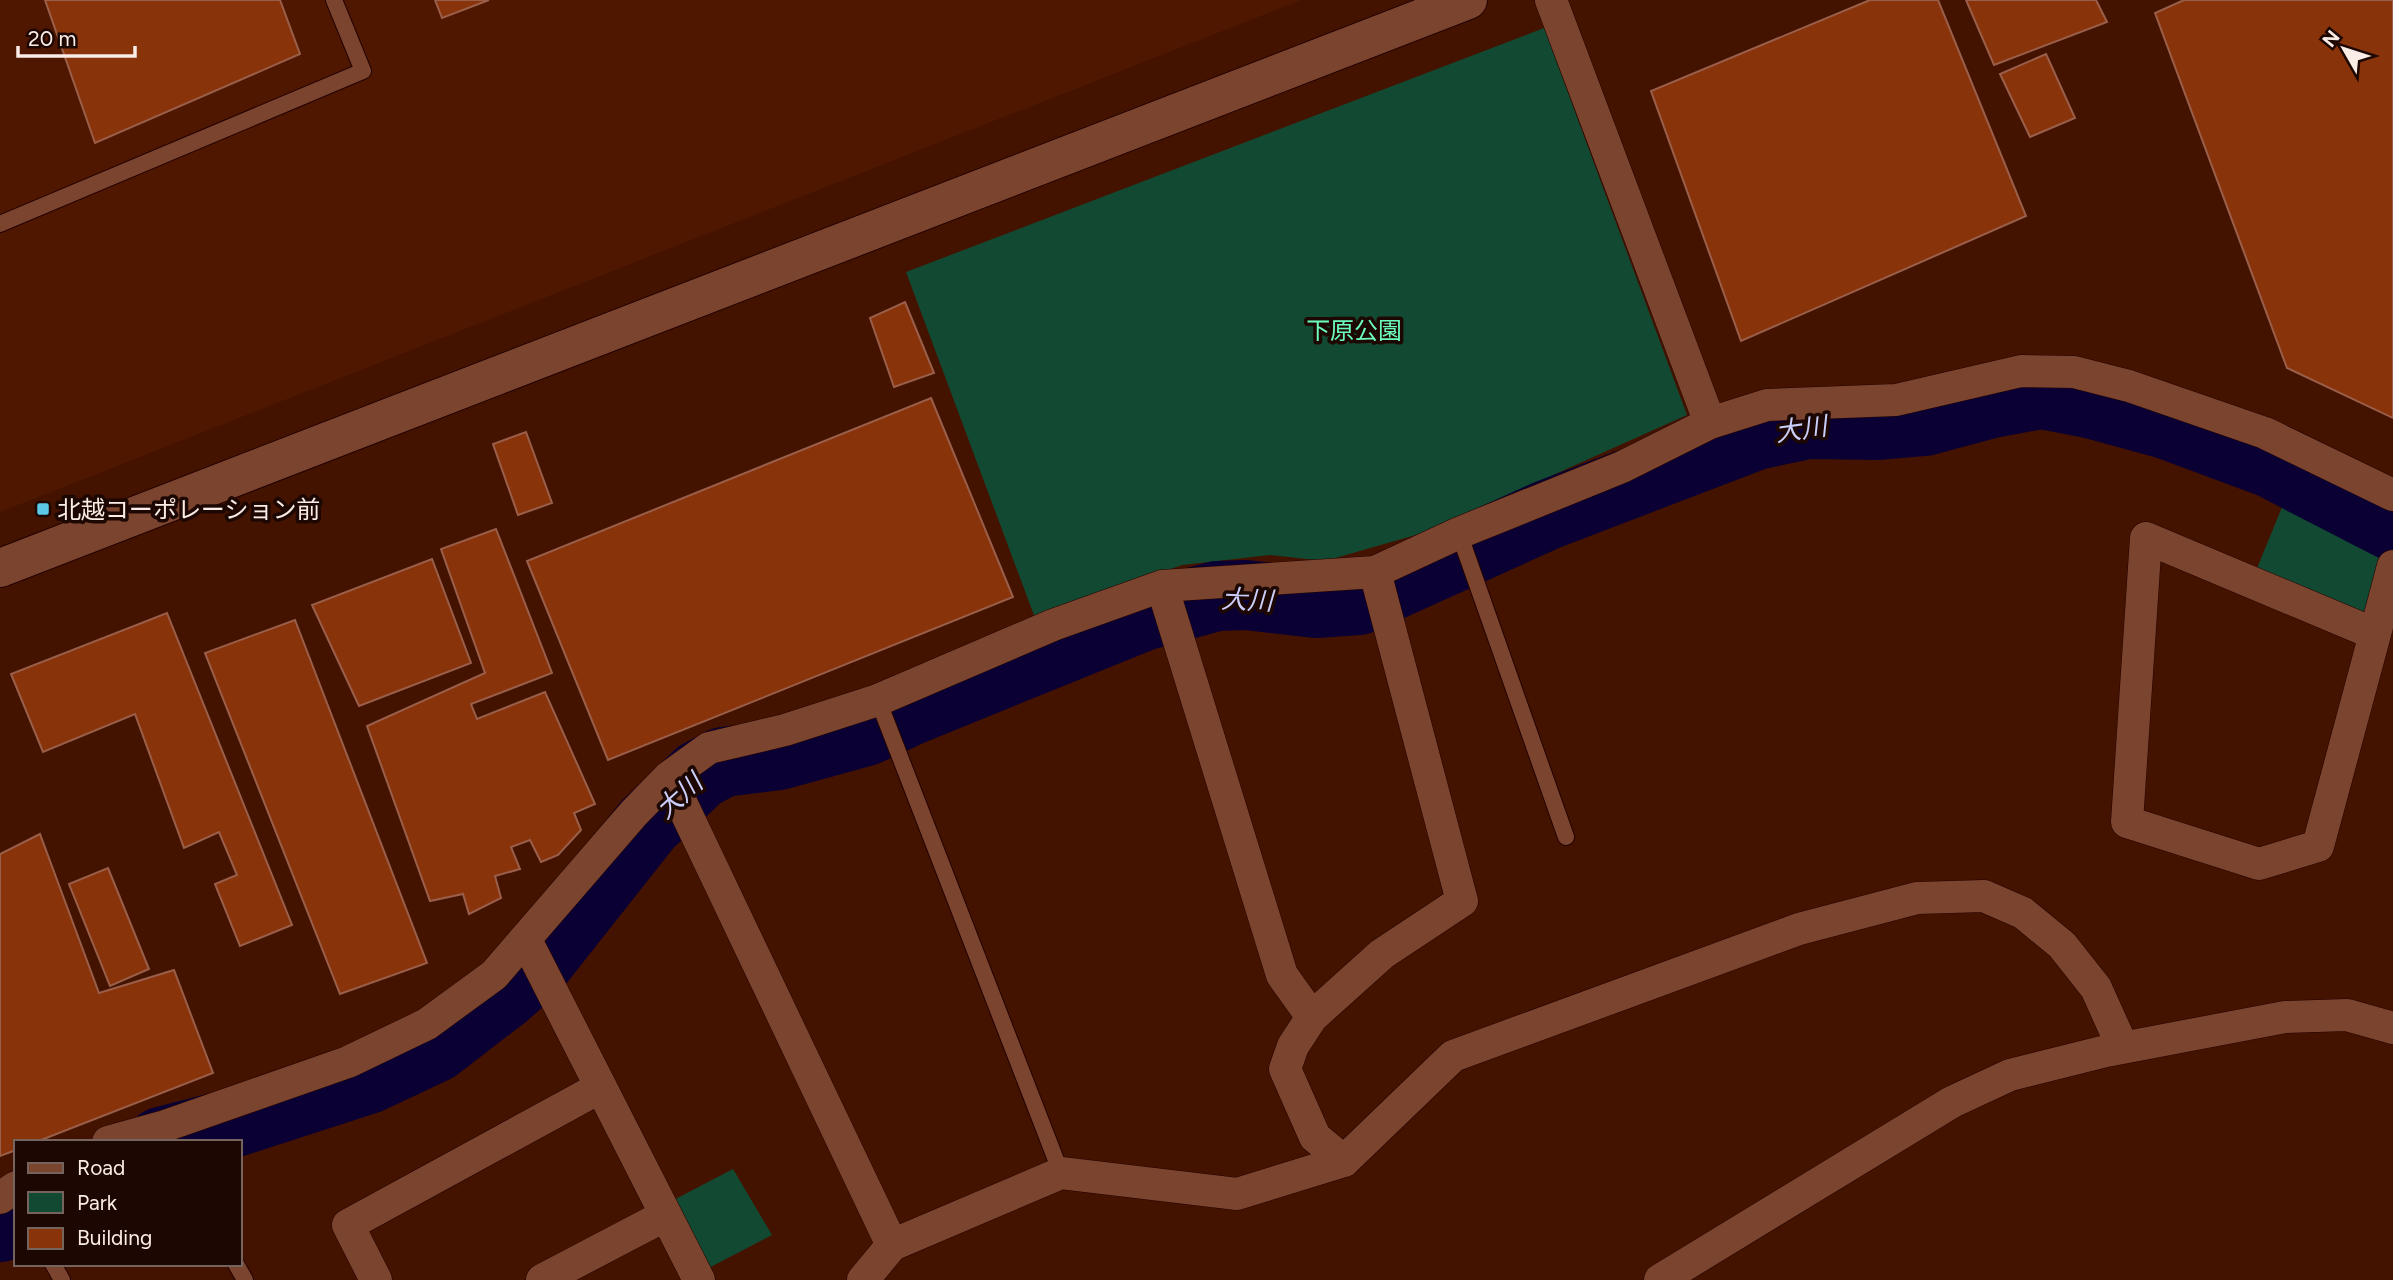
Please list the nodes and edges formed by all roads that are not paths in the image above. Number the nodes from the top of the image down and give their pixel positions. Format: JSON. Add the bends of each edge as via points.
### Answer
{"nodes":[{"id":1,"x":334,"y":0,"type":"edge"},
{"id":2,"x":1468,"y":0,"type":"edge"},
{"id":3,"x":1551,"y":0,"type":"edge"},
{"id":4,"x":0,"y":224,"type":"edge"},
{"id":5,"x":1710,"y":424,"type":"junction"},
{"id":6,"x":2393,"y":495,"type":"edge"},
{"id":7,"x":1459,"y":533,"type":"junction"},
{"id":8,"x":2393,"y":566,"type":"edge"},
{"id":9,"x":0,"y":568,"type":"edge"},
{"id":10,"x":1376,"y":573,"type":"junction"},
{"id":11,"x":1163,"y":587,"type":"junction"},
{"id":12,"x":2375,"y":634,"type":"junction"},
{"id":13,"x":879,"y":702,"type":"junction"},
{"id":14,"x":670,"y":779,"type":"junction"},
{"id":15,"x":1566,"y":837,"type":"dead end"},
{"id":16,"x":526,"y":940,"type":"junction"},
{"id":17,"x":1312,"y":1017,"type":"junction"},
{"id":18,"x":2393,"y":1028,"type":"edge"},
{"id":19,"x":2123,"y":1048,"type":"junction"},
{"id":20,"x":601,"y":1087,"type":"junction"},
{"id":21,"x":165,"y":1133,"type":"edge"},
{"id":22,"x":121,"y":1140,"type":"edge"},
{"id":23,"x":1344,"y":1161,"type":"junction"},
{"id":24,"x":1061,"y":1173,"type":"junction"},
{"id":25,"x":666,"y":1215,"type":"junction"},
{"id":26,"x":892,"y":1245,"type":"junction"},
{"id":27,"x":376,"y":1280,"type":"edge"},
{"id":28,"x":542,"y":1280,"type":"edge"},
{"id":29,"x":699,"y":1280,"type":"edge"},
{"id":30,"x":863,"y":1280,"type":"edge"},
{"id":31,"x":1660,"y":1280,"type":"edge"}],
"edges":[{"from":1,"to":4,"type":"lane","via":[[362,71]]},
{"from":2,"to":9,"type":"street"},
{"from":3,"to":5,"type":"street"},
{"from":5,"to":6,"type":"street","via":[[1767,405],[1896,401],[2021,371],[2074,372],[2265,433]]},
{"from":5,"to":7,"type":"street","via":[[1622,467]]},
{"from":7,"to":10,"type":"street"},
{"from":7,"to":15,"type":"lane"},
{"from":8,"to":12,"type":"street"},
{"from":10,"to":11,"type":"street"},
{"from":10,"to":17,"type":"street","via":[[1462,901],[1381,954]]},
{"from":11,"to":13,"type":"street","via":[[1053,625]]},
{"from":11,"to":17,"type":"street","via":[[1282,975]]},
{"from":12,"to":12,"type":"street","via":[[2318,846],[2259,864],[2127,822],[2146,538]]},
{"from":13,"to":14,"type":"street","via":[[709,747]]},
{"from":13,"to":24,"type":"lane"},
{"from":14,"to":16,"type":"street","via":[[634,813]]},
{"from":14,"to":26,"type":"street"},
{"from":16,"to":20,"type":"street"},
{"from":16,"to":21,"type":"street","via":[[494,975],[427,1024],[348,1062]]},
{"from":17,"to":23,"type":"street","via":[[1284,1069],[1315,1137]]},
{"from":18,"to":19,"type":"street","via":[[2347,1015],[2285,1017]]},
{"from":19,"to":23,"type":"street","via":[[2096,988],[2062,945],[2023,914],[1984,896],[1917,898],[1799,929],[1453,1056]]},
{"from":19,"to":31,"type":"street","via":[[2010,1075],[1952,1102]]},
{"from":20,"to":25,"type":"street"},
{"from":20,"to":27,"type":"street","via":[[348,1225]]},
{"from":21,"to":22,"type":"street"},
{"from":23,"to":24,"type":"street","via":[[1237,1194]]},
{"from":24,"to":26,"type":"street"},
{"from":25,"to":28,"type":"street"},
{"from":25,"to":29,"type":"street"},
{"from":26,"to":30,"type":"street"}]}
